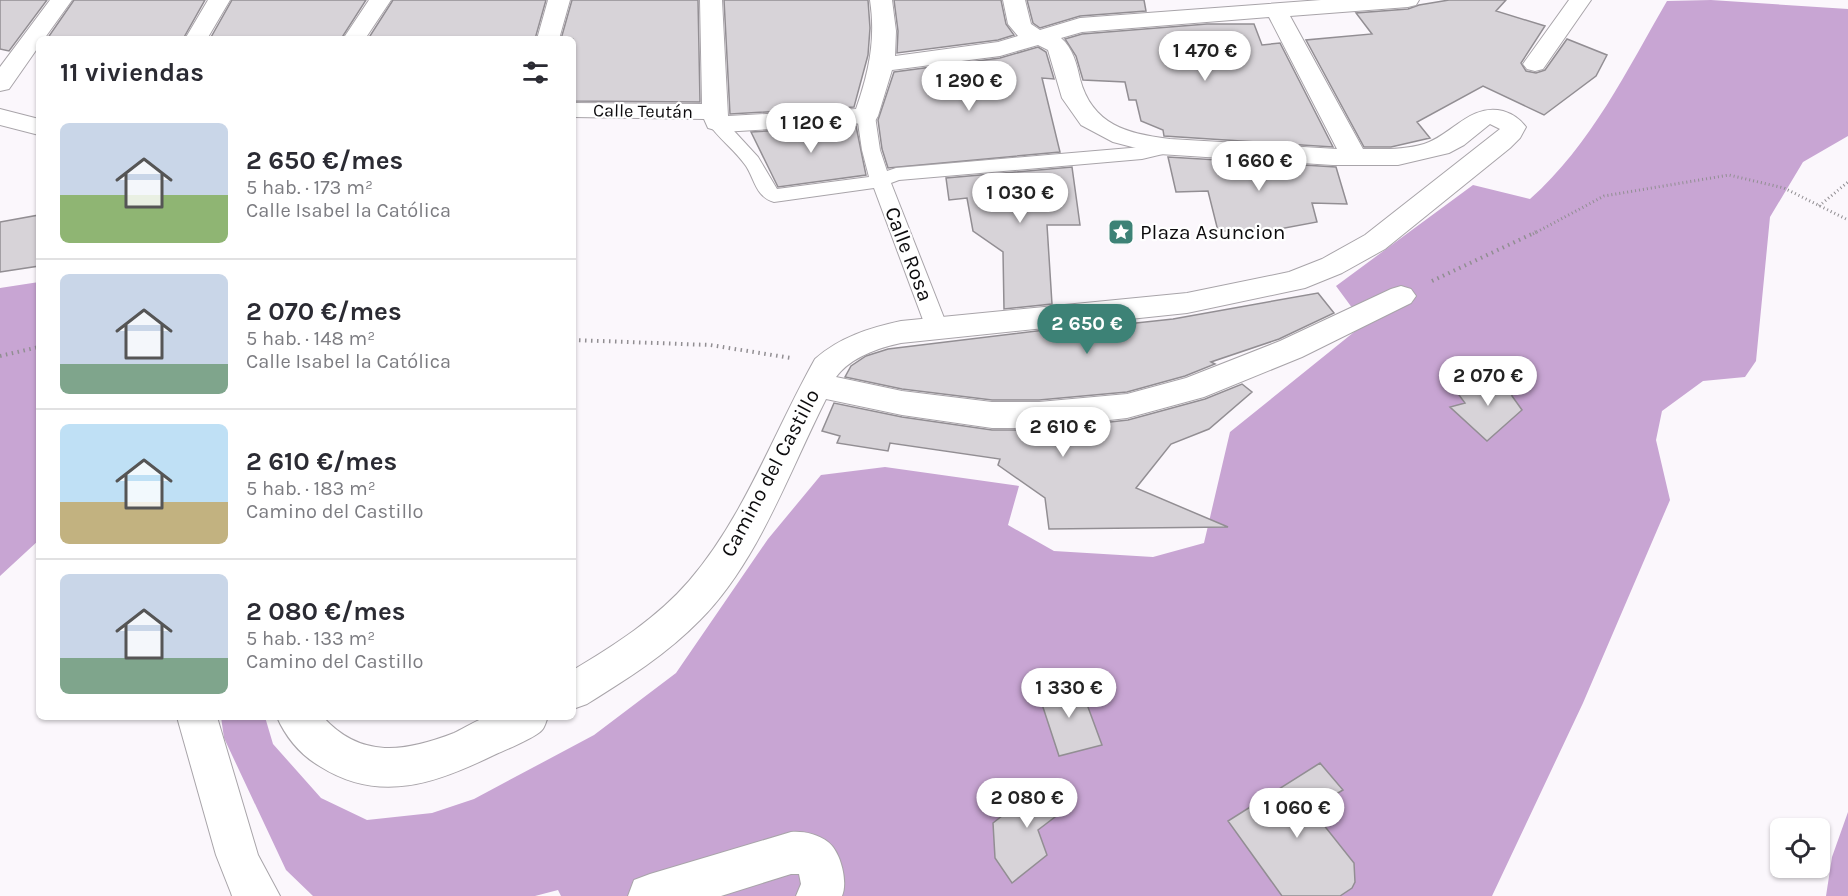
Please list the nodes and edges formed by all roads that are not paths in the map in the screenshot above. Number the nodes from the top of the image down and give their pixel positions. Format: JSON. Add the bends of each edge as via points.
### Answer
{"nodes":[{"id":1,"x":61,"y":0,"type":"edge"},
{"id":2,"x":219,"y":0,"type":"edge"},
{"id":3,"x":380,"y":0,"type":"edge"},
{"id":4,"x":560,"y":0,"type":"edge"},
{"id":5,"x":711,"y":0,"type":"edge"},
{"id":6,"x":881,"y":0,"type":"edge"},
{"id":7,"x":1014,"y":0,"type":"edge"},
{"id":8,"x":1408,"y":0,"type":"edge"},
{"id":9,"x":1580,"y":0,"type":"edge"},
{"id":10,"x":1213,"y":5,"type":"edge"},
{"id":11,"x":1276,"y":10,"type":"junction"},
{"id":12,"x":37,"y":36,"type":"edge"},
{"id":13,"x":198,"y":36,"type":"edge"},
{"id":14,"x":356,"y":36,"type":"edge"},
{"id":15,"x":549,"y":36,"type":"edge"},
{"id":16,"x":36,"y":38,"type":"edge"},
{"id":17,"x":1039,"y":38,"type":"junction"},
{"id":18,"x":884,"y":64,"type":"junction"},
{"id":19,"x":1534,"y":64,"type":"dead end"},
{"id":20,"x":8,"y":80,"type":"edge"},
{"id":21,"x":576,"y":110,"type":"edge"},
{"id":22,"x":866,"y":116,"type":"junction"},
{"id":23,"x":0,"y":117,"type":"edge"},
{"id":24,"x":716,"y":118,"type":"junction"},
{"id":25,"x":36,"y":126,"type":"edge"},
{"id":26,"x":1158,"y":146,"type":"junction"},
{"id":27,"x":1354,"y":157,"type":"junction"},
{"id":28,"x":880,"y":180,"type":"junction"},
{"id":29,"x":1401,"y":296,"type":"road end"},
{"id":30,"x":937,"y":328,"type":"junction"},
{"id":31,"x":822,"y":376,"type":"junction"},
{"id":32,"x":576,"y":688,"type":"edge"},
{"id":33,"x":198,"y":720,"type":"edge"},
{"id":34,"x":299,"y":720,"type":"edge"},
{"id":35,"x":522,"y":720,"type":"edge"},
{"id":36,"x":258,"y":896,"type":"edge"},
{"id":37,"x":650,"y":896,"type":"edge"},
{"id":38,"x":818,"y":896,"type":"edge"}],
"edges":[{"from":1,"to":12,"type":"street"},
{"from":2,"to":13,"type":"street"},
{"from":3,"to":14,"type":"street"},
{"from":4,"to":15,"type":"street"},
{"from":5,"to":24,"type":"street"},
{"from":6,"to":18,"type":"street","via":[[886,42]]},
{"from":7,"to":17,"type":"street","via":[[1024,30]]},
{"from":8,"to":11,"type":"street"},
{"from":9,"to":19,"type":"street"},
{"from":10,"to":11,"type":"street"},
{"from":10,"to":17,"type":"street","via":[[1080,25]]},
{"from":11,"to":27,"type":"street"},
{"from":16,"to":20,"type":"street"},
{"from":17,"to":18,"type":"street","via":[[988,52]]},
{"from":17,"to":26,"type":"street","via":[[1059,50],[1076,105],[1084,115],[1108,131]]},
{"from":18,"to":22,"type":"street"},
{"from":21,"to":24,"type":"street","name":"Calle Teután"},
{"from":22,"to":24,"type":"street","name":"Calle Teután"},
{"from":22,"to":28,"type":"lane","name":"Calle Rosa"},
{"from":23,"to":25,"type":"street"},
{"from":24,"to":28,"type":"lane","via":[[748,156],[774,196]]},
{"from":26,"to":27,"type":"street"},
{"from":26,"to":28,"type":"lane","via":[[1142,153],[896,174]]},
{"from":27,"to":30,"type":"street","via":[[1428,152],[1491,116],[1513,127],[1511,134],[1396,228],[1311,276],[1188,303]]},
{"from":28,"to":30,"type":"lane","name":"Calle Rosa"},
{"from":29,"to":31,"type":"street","via":[[1291,349],[1193,388],[1127,406],[1039,415],[992,415],[902,403]]},
{"from":30,"to":31,"type":"street","via":[[875,337],[840,354]]},
{"from":31,"to":32,"type":"street","name":"Camino del Castillo","via":[[738,542],[714,577],[689,607],[649,642]]},
{"from":33,"to":36,"type":"street","via":[[237,855]]},
{"from":34,"to":35,"type":"street","via":[[310,737],[329,752],[358,766],[387,768],[424,765],[471,747]]},
{"from":37,"to":38,"type":"street","via":[[803,852],[821,868],[823,889]]}]}
